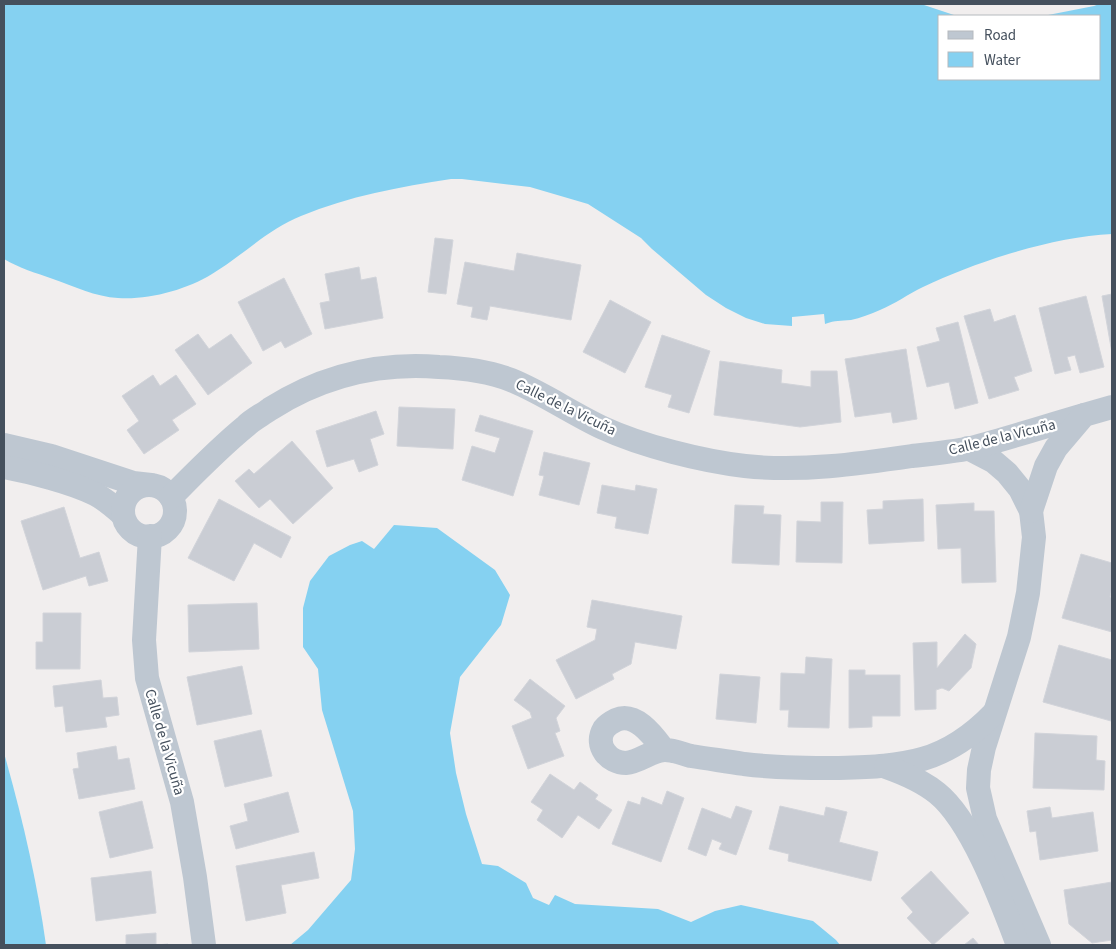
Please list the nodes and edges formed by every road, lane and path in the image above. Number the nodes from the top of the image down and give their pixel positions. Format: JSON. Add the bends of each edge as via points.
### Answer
{"nodes":[{"id":1,"x":1112,"y":407,"type":"edge"},
{"id":2,"x":1084,"y":415,"type":"junction"},
{"id":3,"x":4,"y":445,"type":"edge"},
{"id":4,"x":968,"y":448,"type":"junction"},
{"id":5,"x":4,"y":467,"type":"edge"},
{"id":6,"x":150,"y":485,"type":"junction"},
{"id":7,"x":170,"y":497,"type":"junction"},
{"id":8,"x":1031,"y":511,"type":"junction"},
{"id":9,"x":123,"y":515,"type":"junction"},
{"id":10,"x":150,"y":536,"type":"junction"},
{"id":11,"x":995,"y":712,"type":"junction"},
{"id":12,"x":664,"y":750,"type":"dead end"},
{"id":13,"x":886,"y":767,"type":"junction"},
{"id":14,"x":978,"y":788,"type":"junction"},
{"id":15,"x":950,"y":805,"type":"junction"},
{"id":16,"x":204,"y":945,"type":"edge"},
{"id":17,"x":1018,"y":945,"type":"edge"},
{"id":18,"x":1039,"y":945,"type":"edge"}],
"edges":[{"from":1,"to":2,"type":"street","name":"Calle de la Vicuña"},
{"from":2,"to":4,"type":"street","name":"Calle de la Vicuña"},
{"from":2,"to":8,"type":"street","name":"Calle de la Vicuña","via":[[1056,448],[1036,491]]},
{"from":3,"to":6,"type":"street","via":[[51,456],[133,483]]},
{"from":4,"to":7,"type":"street","name":"Calle de la Vicuña","via":[[872,462],[800,468],[746,466],[700,458],[605,429],[510,379],[459,368],[395,366],[363,370],[323,381],[288,397],[248,424]]},
{"from":4,"to":8,"type":"street","via":[[993,461],[1007,473]]},
{"from":5,"to":9,"type":"street","via":[[94,494]]},
{"from":6,"to":7,"type":"street","via":[[165,491]]},
{"from":6,"to":9,"type":"street","via":[[130,493]]},
{"from":7,"to":10,"type":"street","via":[[174,512],[170,526],[164,532]]},
{"from":8,"to":11,"type":"street","via":[[1034,537],[1028,593],[1019,637]]},
{"from":9,"to":10,"type":"street","via":[[130,528],[142,536]]},
{"from":10,"to":16,"type":"street","name":"Calle de la Vicuña","via":[[144,640],[147,678],[182,802]]},
{"from":11,"to":13,"type":"street","via":[[979,729],[946,750],[909,764]]},
{"from":11,"to":14,"type":"street","via":[[984,746]]},
{"from":12,"to":13,"type":"street","via":[[791,769]]},
{"from":13,"to":15,"type":"street","via":[[919,781]]},
{"from":14,"to":15,"type":"street","via":[[967,799]]},
{"from":14,"to":18,"type":"street","via":[[985,819]]},
{"from":15,"to":17,"type":"street","via":[[972,841]]}]}
